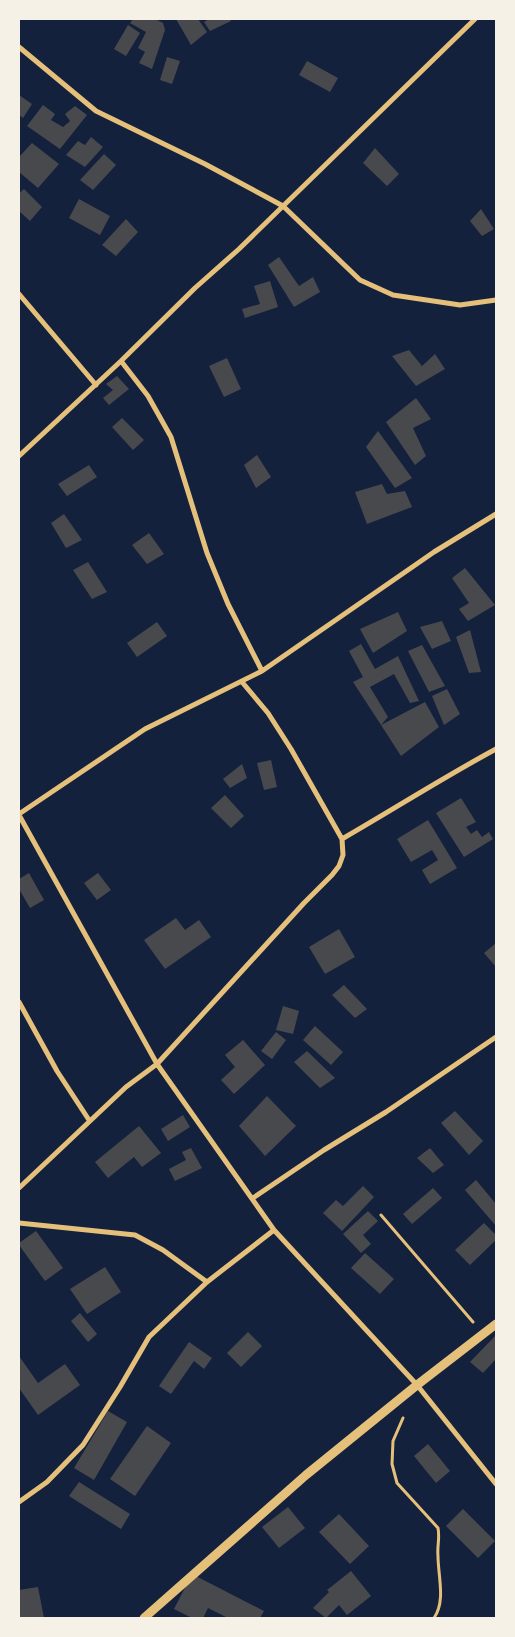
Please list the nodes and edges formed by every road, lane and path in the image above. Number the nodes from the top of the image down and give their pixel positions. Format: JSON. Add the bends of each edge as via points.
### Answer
{"nodes":[{"id":1,"x":475,"y":19,"type":"edge"},
{"id":2,"x":19,"y":47,"type":"edge"},
{"id":3,"x":283,"y":206,"type":"junction"},
{"id":4,"x":19,"y":294,"type":"edge"},
{"id":5,"x":496,"y":300,"type":"edge"},
{"id":6,"x":121,"y":362,"type":"junction"},
{"id":7,"x":96,"y":385,"type":"junction"},
{"id":8,"x":19,"y":456,"type":"edge"},
{"id":9,"x":496,"y":514,"type":"edge"},
{"id":10,"x":262,"y":671,"type":"junction"},
{"id":11,"x":242,"y":682,"type":"junction"},
{"id":12,"x":496,"y":749,"type":"edge"},
{"id":13,"x":19,"y":815,"type":"edge"},
{"id":14,"x":342,"y":839,"type":"junction"},
{"id":15,"x":19,"y":1002,"type":"edge"},
{"id":16,"x":496,"y":1037,"type":"edge"},
{"id":17,"x":157,"y":1064,"type":"junction"},
{"id":18,"x":89,"y":1120,"type":"junction"},
{"id":19,"x":19,"y":1188,"type":"edge"},
{"id":20,"x":253,"y":1198,"type":"junction"},
{"id":21,"x":380,"y":1215,"type":"dead end"},
{"id":22,"x":19,"y":1223,"type":"edge"},
{"id":23,"x":274,"y":1230,"type":"junction"},
{"id":24,"x":207,"y":1282,"type":"junction"},
{"id":25,"x":496,"y":1324,"type":"edge"},
{"id":26,"x":483,"y":1334,"type":"junction"},
{"id":27,"x":417,"y":1384,"type":"junction"},
{"id":28,"x":403,"y":1417,"type":"dead end"},
{"id":29,"x":496,"y":1484,"type":"edge"},
{"id":30,"x":19,"y":1502,"type":"edge"},
{"id":31,"x":144,"y":1618,"type":"edge"},
{"id":32,"x":434,"y":1618,"type":"edge"}],
"edges":[{"from":1,"to":3,"type":"street"},
{"from":2,"to":3,"type":"street","via":[[96,111]]},
{"from":3,"to":5,"type":"street","via":[[360,280],[393,295],[460,305]]},
{"from":3,"to":6,"type":"street"},
{"from":4,"to":7,"type":"street"},
{"from":6,"to":7,"type":"street"},
{"from":6,"to":10,"type":"street","via":[[148,396],[171,436],[207,553],[228,604]]},
{"from":7,"to":8,"type":"street"},
{"from":9,"to":10,"type":"street","via":[[434,552]]},
{"from":10,"to":11,"type":"street"},
{"from":11,"to":13,"type":"street","via":[[145,729]]},
{"from":11,"to":14,"type":"street","via":[[277,727]]},
{"from":12,"to":14,"type":"street"},
{"from":13,"to":17,"type":"street"},
{"from":14,"to":17,"type":"street","via":[[340,866]]},
{"from":15,"to":18,"type":"street","via":[[57,1072]]},
{"from":16,"to":20,"type":"street"},
{"from":17,"to":18,"type":"street"},
{"from":17,"to":20,"type":"street"},
{"from":18,"to":19,"type":"street"},
{"from":20,"to":23,"type":"street"},
{"from":21,"to":26,"type":"path"},
{"from":22,"to":24,"type":"street","via":[[135,1235],[163,1250]]},
{"from":23,"to":24,"type":"street"},
{"from":23,"to":27,"type":"street"},
{"from":24,"to":30,"type":"street","via":[[149,1337],[83,1445],[46,1482]]},
{"from":25,"to":26,"type":"street"},
{"from":26,"to":27,"type":"street"},
{"from":27,"to":29,"type":"street"},
{"from":27,"to":31,"type":"street","via":[[306,1475]]},
{"from":28,"to":32,"type":"path","via":[[393,1441],[392,1464],[397,1482],[438,1528],[440,1537],[441,1600]]}]}
